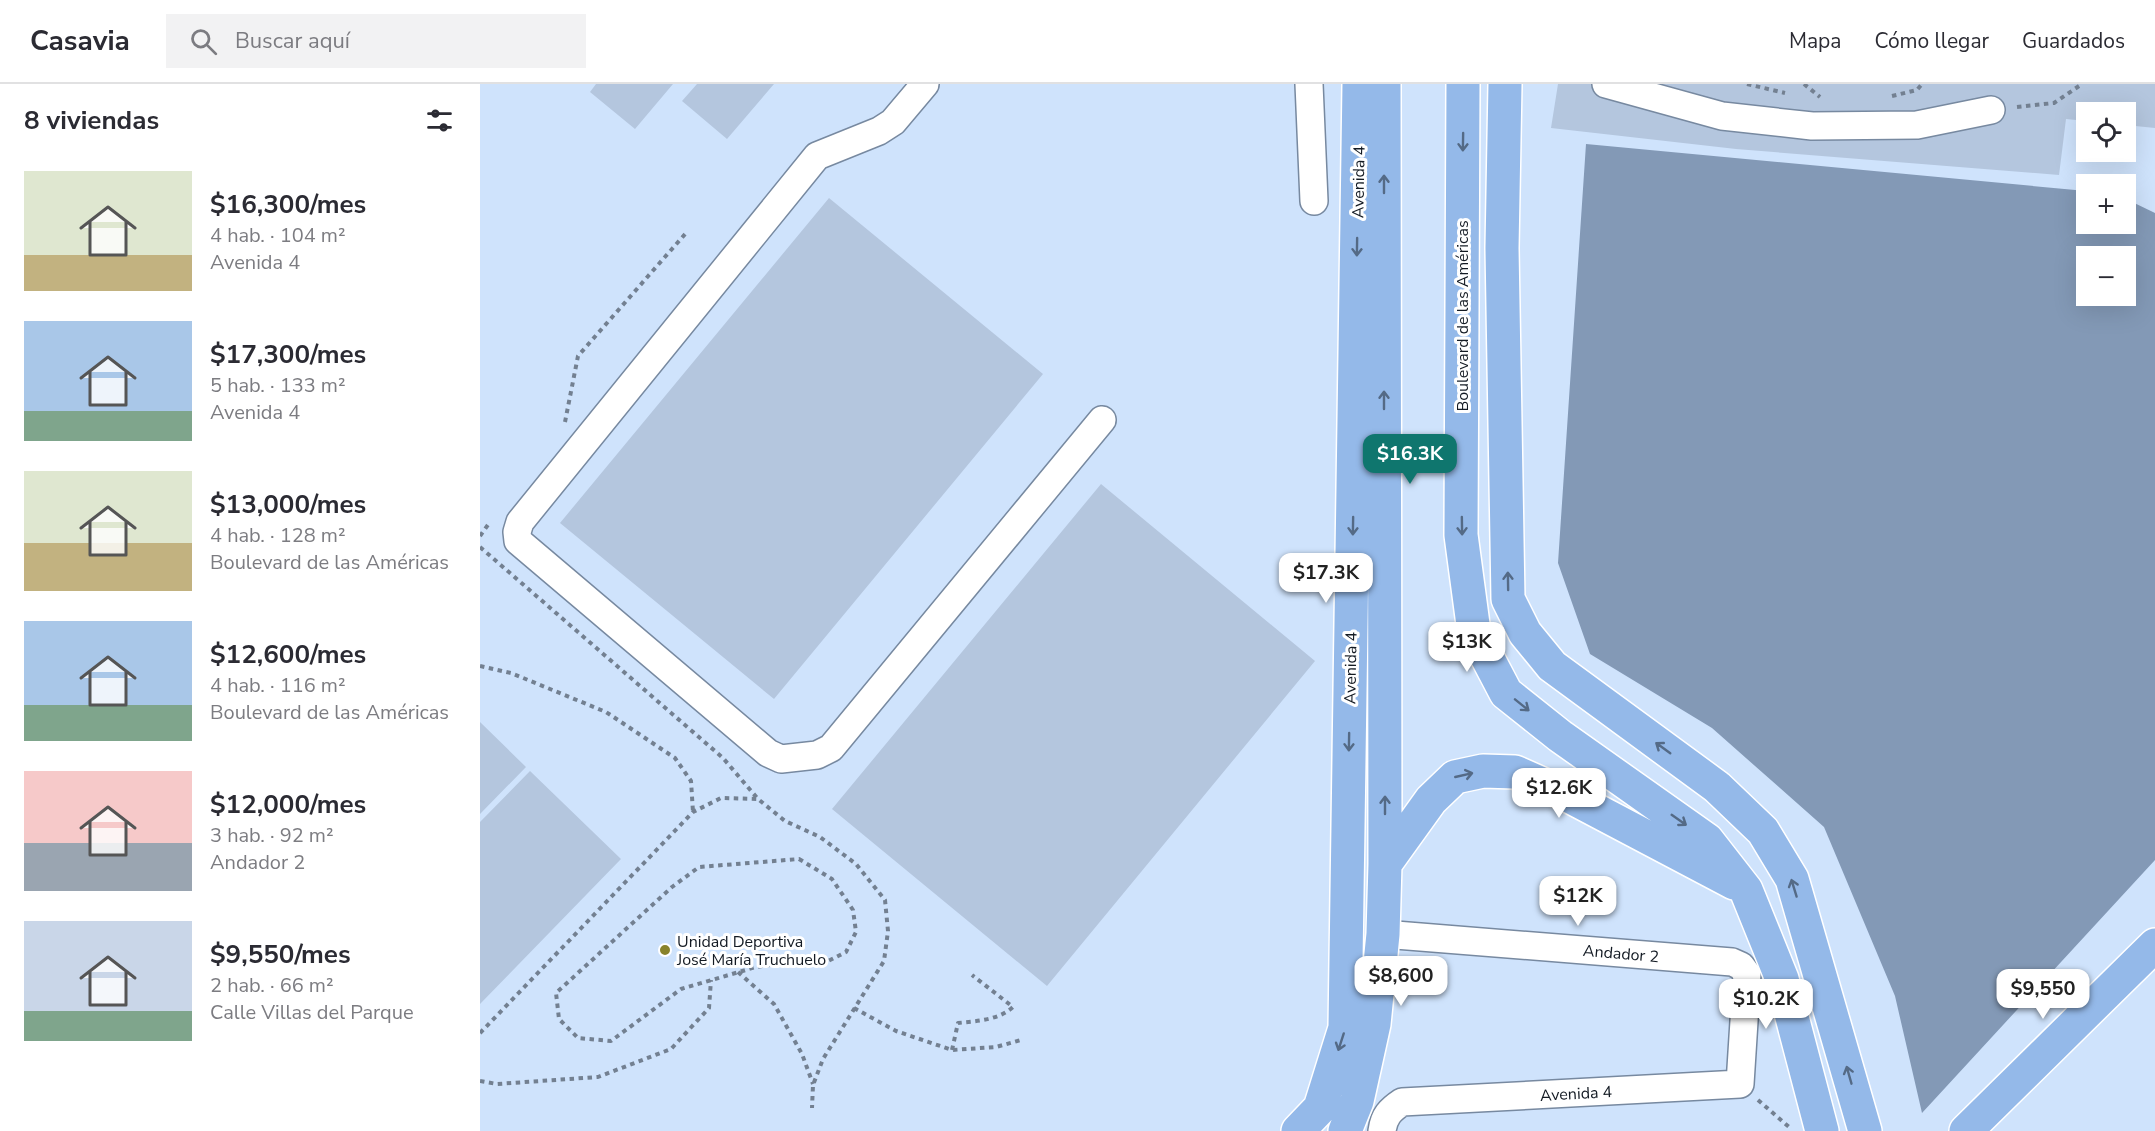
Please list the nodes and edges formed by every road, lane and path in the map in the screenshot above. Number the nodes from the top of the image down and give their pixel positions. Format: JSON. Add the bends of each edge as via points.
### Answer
{"nodes":[{"id":1,"x":925,"y":84,"type":"edge"},
{"id":2,"x":1309,"y":84,"type":"edge"},
{"id":3,"x":1359,"y":84,"type":"edge"},
{"id":4,"x":1463,"y":84,"type":"edge"},
{"id":5,"x":1506,"y":84,"type":"edge"},
{"id":6,"x":1608,"y":84,"type":"edge"},
{"id":7,"x":1747,"y":84,"type":"edge"},
{"id":8,"x":1760,"y":84,"type":"edge"},
{"id":9,"x":1804,"y":84,"type":"edge"},
{"id":10,"x":1922,"y":84,"type":"edge"},
{"id":11,"x":1754,"y":87,"type":"junction"},
{"id":12,"x":1788,"y":94,"type":"dead end"},
{"id":13,"x":1384,"y":95,"type":"edge"},
{"id":14,"x":1809,"y":96,"type":"dead end"},
{"id":15,"x":1820,"y":97,"type":"junction"},
{"id":16,"x":1830,"y":98,"type":"dead end"},
{"id":17,"x":1888,"y":98,"type":"dead end"},
{"id":18,"x":1991,"y":110,"type":"dead end"},
{"id":19,"x":1314,"y":201,"type":"dead end"},
{"id":20,"x":686,"y":233,"type":"dead end"},
{"id":21,"x":1102,"y":420,"type":"dead end"},
{"id":22,"x":565,"y":424,"type":"dead end"},
{"id":23,"x":494,"y":517,"type":"dead end"},
{"id":24,"x":480,"y":536,"type":"edge"},
{"id":25,"x":480,"y":548,"type":"edge"},
{"id":26,"x":480,"y":666,"type":"edge"},
{"id":27,"x":758,"y":799,"type":"junction"},
{"id":28,"x":693,"y":812,"type":"junction"},
{"id":29,"x":1385,"y":864,"type":"junction"},
{"id":30,"x":1746,"y":890,"type":"junction"},
{"id":31,"x":1383,"y":934,"type":"junction"},
{"id":32,"x":2155,"y":945,"type":"edge"},
{"id":33,"x":2155,"y":970,"type":"edge"},
{"id":34,"x":738,"y":972,"type":"junction"},
{"id":35,"x":972,"y":975,"type":"dead end"},
{"id":36,"x":711,"y":980,"type":"junction"},
{"id":37,"x":854,"y":1008,"type":"junction"},
{"id":38,"x":480,"y":1032,"type":"edge"},
{"id":39,"x":1021,"y":1040,"type":"dead end"},
{"id":40,"x":952,"y":1050,"type":"junction"},
{"id":41,"x":480,"y":1081,"type":"edge"},
{"id":42,"x":1740,"y":1084,"type":"junction"},
{"id":43,"x":813,"y":1085,"type":"junction"},
{"id":44,"x":812,"y":1108,"type":"dead end"},
{"id":45,"x":1382,"y":1126,"type":"edge"},
{"id":46,"x":1298,"y":1131,"type":"edge"},
{"id":47,"x":1345,"y":1131,"type":"edge"},
{"id":48,"x":1794,"y":1131,"type":"edge"},
{"id":49,"x":1822,"y":1131,"type":"edge"},
{"id":50,"x":1865,"y":1131,"type":"edge"},
{"id":51,"x":1966,"y":1131,"type":"edge"},
{"id":52,"x":1991,"y":1131,"type":"edge"}],
"edges":[{"from":1,"to":21,"type":"street","via":[[893,122],[817,156],[520,522],[518,540],[768,753],[781,759],[818,756],[831,748]]},
{"from":2,"to":19,"type":"street"},
{"from":3,"to":46,"type":"main road","name":"Avenida 4","one_way":true,"via":[[1345,1028],[1320,1108]]},
{"from":4,"to":30,"type":"main road","name":"Boulevard de las Américas","one_way":true,"via":[[1461,535],[1474,632],[1506,693],[1707,840]]},
{"from":50,"to":5,"type":"main road","one_way":true,"via":[[1792,879],[1763,831],[1717,787],[1552,666],[1525,633],[1508,599],[1502,248]]},
{"from":6,"to":18,"type":"street","via":[[1722,116],[1812,126],[1917,125]]},
{"from":7,"to":11,"type":"path"},
{"from":8,"to":11,"type":"path"},
{"from":9,"to":15,"type":"path"},
{"from":10,"to":17,"type":"path","via":[[1917,90]]},
{"from":11,"to":12,"type":"path"},
{"from":29,"to":13,"type":"main road","name":"Avenida 4","one_way":true},
{"from":14,"to":15,"type":"path"},
{"from":15,"to":16,"type":"path"},
{"from":20,"to":22,"type":"path","via":[[578,356]]},
{"from":23,"to":24,"type":"path"},
{"from":25,"to":27,"type":"path","via":[[723,758]]},
{"from":26,"to":28,"type":"path","via":[[511,673],[606,712],[675,758],[691,781]]},
{"from":27,"to":28,"type":"path","via":[[721,798]]},
{"from":27,"to":37,"type":"path","via":[[785,821],[820,837],[856,864],[885,900],[888,931],[884,962]]},
{"from":28,"to":38,"type":"path"},
{"from":29,"to":30,"type":"main road","one_way":true,"via":[[1431,800],[1455,777],[1483,771],[1515,772],[1569,796]]},
{"from":29,"to":31,"type":"main road","name":"Avenida 4"},
{"from":30,"to":49,"type":"main road","name":"Boulevard de las Américas","via":[[1782,979]]},
{"from":31,"to":42,"type":"street","name":"Andador 2","via":[[1741,966],[1747,974]]},
{"from":31,"to":47,"type":"main road","name":"Avenida 4","via":[[1374,1024],[1357,1101]]},
{"from":32,"to":51,"type":"main road"},
{"from":33,"to":52,"type":"main road"},
{"from":34,"to":36,"type":"path"},
{"from":34,"to":36,"type":"path","via":[[791,962],[824,963],[846,952],[856,932],[853,910],[832,879],[799,859],[699,867],[556,993],[559,1019],[578,1038],[611,1041],[681,989]]},
{"from":34,"to":43,"type":"path","via":[[774,1004]]},
{"from":35,"to":40,"type":"path","via":[[1013,1007],[983,1021],[958,1023]]},
{"from":36,"to":41,"type":"path","via":[[709,1008],[671,1049],[598,1077],[497,1084]]},
{"from":37,"to":40,"type":"path","via":[[896,1031]]},
{"from":37,"to":43,"type":"path","via":[[823,1059]]},
{"from":39,"to":40,"type":"path","via":[[996,1047]]},
{"from":42,"to":45,"type":"street","name":"Avenida 4","via":[[1402,1102],[1390,1110]]},
{"from":42,"to":48,"type":"path"},
{"from":43,"to":44,"type":"path"}]}
